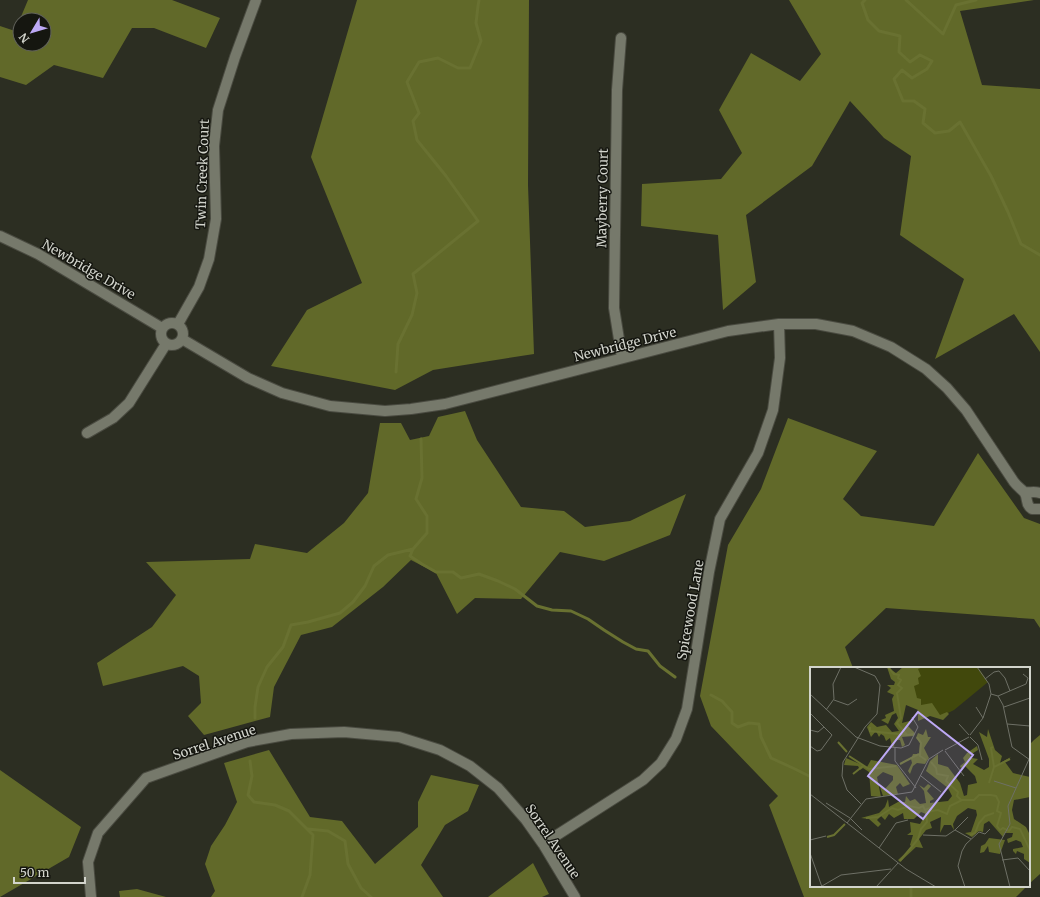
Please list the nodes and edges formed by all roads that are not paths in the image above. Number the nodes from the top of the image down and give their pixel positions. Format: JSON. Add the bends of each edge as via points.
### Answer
{"nodes":[{"id":1,"x":256,"y":0,"type":"edge"},
{"id":2,"x":621,"y":38,"type":"dead end"},
{"id":3,"x":0,"y":236,"type":"edge"},
{"id":4,"x":178,"y":324,"type":"junction"},
{"id":5,"x":779,"y":324,"type":"junction"},
{"id":6,"x":162,"y":328,"type":"junction"},
{"id":7,"x":182,"y":339,"type":"junction"},
{"id":8,"x":166,"y":344,"type":"junction"},
{"id":9,"x":622,"y":358,"type":"junction"},
{"id":10,"x":87,"y":433,"type":"dead end"},
{"id":11,"x":1024,"y":492,"type":"junction"},
{"id":12,"x":1040,"y":493,"type":"edge"},
{"id":13,"x":1040,"y":509,"type":"edge"},
{"id":14,"x":543,"y":844,"type":"junction"},
{"id":15,"x":91,"y":897,"type":"edge"},
{"id":16,"x":575,"y":897,"type":"edge"}],
"edges":[{"from":1,"to":4,"type":"street","name":"Twin Creek Court","via":[[218,110],[214,146],[216,220],[209,259],[199,287]]},
{"from":2,"to":9,"type":"street","name":"Mayberry Court","via":[[617,90],[614,308]]},
{"from":3,"to":6,"type":"street","name":"Newbridge Drive","via":[[38,254]]},
{"from":4,"to":6,"type":"street","via":[[170,323]]},
{"from":4,"to":7,"type":"street","via":[[182,330]]},
{"from":5,"to":9,"type":"street","name":"Newbridge Drive","via":[[728,331]]},
{"from":5,"to":11,"type":"street","name":"Newbridge Drive","via":[[816,324],[852,331],[891,347],[926,369],[948,388],[966,410],[1014,482]]},
{"from":5,"to":14,"type":"street","name":"Spicewood Lane","via":[[780,358],[774,410],[758,453],[720,520],[687,709],[676,739],[661,763],[643,780]]},
{"from":6,"to":8,"type":"street","via":[[160,336]]},
{"from":7,"to":8,"type":"street","via":[[178,344]]},
{"from":7,"to":9,"type":"street","name":"Newbridge Drive","via":[[248,378],[282,393],[330,406],[385,411],[445,404]]},
{"from":8,"to":10,"type":"street","via":[[129,403],[113,418]]},
{"from":11,"to":12,"type":"street"},
{"from":11,"to":13,"type":"street","name":"Newbridge Drive","via":[[1027,506],[1035,510]]},
{"from":14,"to":15,"type":"street","name":"Sorrel Avenue","via":[[498,788],[470,766],[440,750],[399,737],[344,732],[291,734],[247,742],[146,778],[98,833],[88,862]]},
{"from":14,"to":16,"type":"street","name":"Sorrel Avenue"}]}
